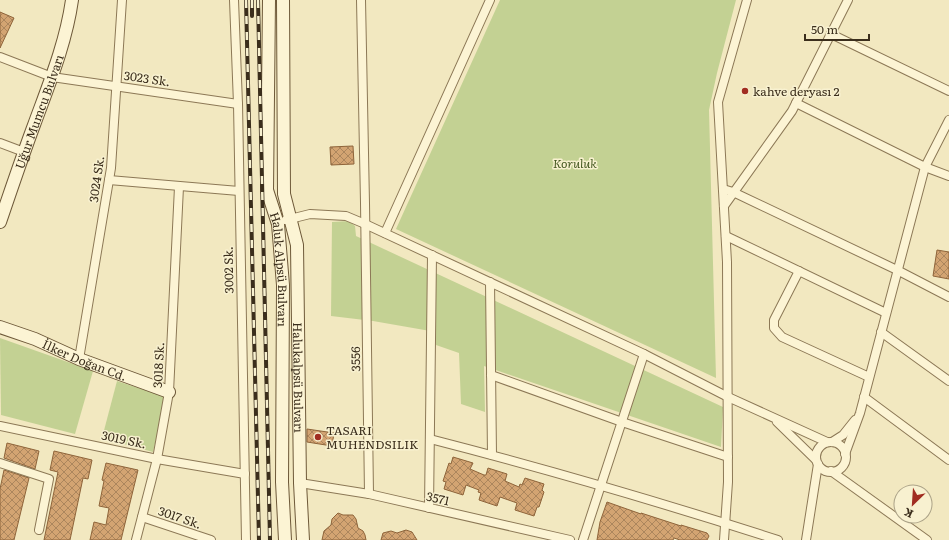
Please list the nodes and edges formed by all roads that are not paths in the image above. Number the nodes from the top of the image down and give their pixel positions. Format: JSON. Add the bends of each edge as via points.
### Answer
{"nodes":[{"id":1,"x":72,"y":0,"type":"edge"},
{"id":2,"x":122,"y":0,"type":"edge"},
{"id":3,"x":234,"y":0,"type":"edge"},
{"id":4,"x":269,"y":0,"type":"edge"},
{"id":5,"x":283,"y":0,"type":"edge"},
{"id":6,"x":361,"y":0,"type":"edge"},
{"id":7,"x":490,"y":0,"type":"edge"},
{"id":8,"x":747,"y":0,"type":"edge"},
{"id":9,"x":848,"y":0,"type":"edge"},
{"id":10,"x":831,"y":34,"type":"junction"},
{"id":11,"x":0,"y":57,"type":"edge"},
{"id":12,"x":52,"y":77,"type":"junction"},
{"id":13,"x":116,"y":86,"type":"junction"},
{"id":14,"x":949,"y":91,"type":"edge"},
{"id":15,"x":238,"y":104,"type":"junction"},
{"id":16,"x":796,"y":104,"type":"junction"},
{"id":17,"x":949,"y":120,"type":"edge"},
{"id":18,"x":0,"y":143,"type":"edge"},
{"id":19,"x":24,"y":152,"type":"junction"},
{"id":20,"x":925,"y":167,"type":"junction"},
{"id":21,"x":949,"y":176,"type":"edge"},
{"id":22,"x":109,"y":180,"type":"junction"},
{"id":23,"x":179,"y":187,"type":"junction"},
{"id":24,"x":723,"y":189,"type":"junction"},
{"id":25,"x":239,"y":191,"type":"junction"},
{"id":26,"x":733,"y":192,"type":"junction"},
{"id":27,"x":724,"y":206,"type":"junction"},
{"id":28,"x":290,"y":218,"type":"junction"},
{"id":29,"x":0,"y":222,"type":"edge"},
{"id":30,"x":278,"y":224,"type":"junction"},
{"id":31,"x":365,"y":224,"type":"junction"},
{"id":32,"x":385,"y":233,"type":"junction"},
{"id":33,"x":726,"y":236,"type":"junction"},
{"id":34,"x":432,"y":255,"type":"junction"},
{"id":35,"x":898,"y":270,"type":"junction"},
{"id":36,"x":799,"y":271,"type":"junction"},
{"id":37,"x":490,"y":282,"type":"junction"},
{"id":38,"x":949,"y":297,"type":"edge"},
{"id":39,"x":886,"y":313,"type":"junction"},
{"id":40,"x":0,"y":327,"type":"edge"},
{"id":41,"x":881,"y":332,"type":"junction"},
{"id":42,"x":644,"y":354,"type":"junction"},
{"id":43,"x":79,"y":359,"type":"junction"},
{"id":44,"x":491,"y":375,"type":"junction"},
{"id":45,"x":870,"y":377,"type":"junction"},
{"id":46,"x":949,"y":381,"type":"edge"},
{"id":47,"x":169,"y":392,"type":"junction"},
{"id":48,"x":728,"y":397,"type":"junction"},
{"id":49,"x":864,"y":397,"type":"junction"},
{"id":50,"x":860,"y":413,"type":"junction"},
{"id":51,"x":772,"y":417,"type":"junction"},
{"id":52,"x":622,"y":422,"type":"junction"},
{"id":53,"x":0,"y":426,"type":"edge"},
{"id":54,"x":430,"y":439,"type":"junction"},
{"id":55,"x":830,"y":442,"type":"junction"},
{"id":56,"x":845,"y":454,"type":"junction"},
{"id":57,"x":492,"y":455,"type":"junction"},
{"id":58,"x":728,"y":457,"type":"junction"},
{"id":59,"x":157,"y":458,"type":"junction"},
{"id":60,"x":949,"y":460,"type":"edge"},
{"id":61,"x":817,"y":462,"type":"junction"},
{"id":62,"x":0,"y":463,"type":"edge"},
{"id":63,"x":831,"y":471,"type":"junction"},
{"id":64,"x":245,"y":474,"type":"junction"},
{"id":65,"x":300,"y":484,"type":"junction"},
{"id":66,"x":601,"y":485,"type":"junction"},
{"id":67,"x":369,"y":494,"type":"junction"},
{"id":68,"x":429,"y":508,"type":"junction"},
{"id":69,"x":142,"y":517,"type":"junction"},
{"id":70,"x":725,"y":523,"type":"junction"},
{"id":71,"x":40,"y":530,"type":"dead end"},
{"id":72,"x":136,"y":540,"type":"edge"},
{"id":73,"x":211,"y":540,"type":"edge"},
{"id":74,"x":246,"y":540,"type":"edge"},
{"id":75,"x":285,"y":540,"type":"edge"},
{"id":76,"x":302,"y":540,"type":"edge"},
{"id":77,"x":570,"y":540,"type":"edge"},
{"id":78,"x":583,"y":540,"type":"edge"},
{"id":79,"x":724,"y":540,"type":"edge"},
{"id":80,"x":778,"y":540,"type":"edge"},
{"id":81,"x":806,"y":540,"type":"edge"},
{"id":82,"x":927,"y":540,"type":"edge"}],
"edges":[{"from":1,"to":12,"type":"main road","name":"Uğur Mumcu Bulvarı"},
{"from":2,"to":13,"type":"street","name":"3024 Sk."},
{"from":3,"to":15,"type":"street","name":"3002 Sk."},
{"from":4,"to":30,"type":"main road","name":"Haluk Alpsü Bulvarı","via":[[267,190]]},
{"from":5,"to":28,"type":"main road","name":"Halukalpsü Bulvarı","via":[[284,194]]},
{"from":6,"to":31,"type":"street","name":"3556"},
{"from":7,"to":32,"type":"street"},
{"from":8,"to":24,"type":"street","via":[[718,102]]},
{"from":9,"to":10,"type":"street"},
{"from":10,"to":14,"type":"street"},
{"from":10,"to":16,"type":"street"},
{"from":11,"to":12,"type":"street","name":"3023 Sk."},
{"from":12,"to":13,"type":"street","name":"3023 Sk."},
{"from":12,"to":19,"type":"main road","name":"Uğur Mumcu Bulvarı"},
{"from":13,"to":15,"type":"street","name":"3023 Sk."},
{"from":13,"to":22,"type":"street","name":"3024 Sk."},
{"from":15,"to":25,"type":"street","name":"3002 Sk."},
{"from":16,"to":20,"type":"street"},
{"from":16,"to":26,"type":"street"},
{"from":17,"to":20,"type":"street"},
{"from":18,"to":19,"type":"street"},
{"from":19,"to":29,"type":"main road","name":"Uğur Mumcu Bulvarı"},
{"from":20,"to":21,"type":"street"},
{"from":20,"to":35,"type":"street"},
{"from":22,"to":23,"type":"street"},
{"from":22,"to":43,"type":"street","name":"3024 Sk."},
{"from":23,"to":25,"type":"street"},
{"from":23,"to":47,"type":"street","name":"3018 Sk."},
{"from":24,"to":26,"type":"street"},
{"from":24,"to":27,"type":"street"},
{"from":25,"to":64,"type":"street","name":"3002 Sk."},
{"from":26,"to":27,"type":"street"},
{"from":26,"to":35,"type":"street"},
{"from":27,"to":33,"type":"street"},
{"from":28,"to":30,"type":"street"},
{"from":28,"to":31,"type":"street","via":[[310,214],[346,216]]},
{"from":28,"to":65,"type":"main road","name":"Halukalpsü Bulvarı","via":[[297,245]]},
{"from":30,"to":75,"type":"main road","name":"Haluk Alpsü Bulvarı","via":[[283,285],[282,482]]},
{"from":31,"to":32,"type":"street"},
{"from":31,"to":67,"type":"street","name":"3556"},
{"from":32,"to":34,"type":"street"},
{"from":33,"to":36,"type":"street"},
{"from":33,"to":48,"type":"street"},
{"from":34,"to":37,"type":"street"},
{"from":34,"to":54,"type":"street"},
{"from":35,"to":38,"type":"street"},
{"from":35,"to":39,"type":"street"},
{"from":36,"to":39,"type":"street"},
{"from":36,"to":45,"type":"street","via":[[774,320],[774,328],[782,337]]},
{"from":37,"to":42,"type":"street"},
{"from":37,"to":44,"type":"street"},
{"from":39,"to":41,"type":"street"},
{"from":40,"to":43,"type":"main road","name":"İlker Doğan Cd."},
{"from":41,"to":45,"type":"street"},
{"from":41,"to":46,"type":"street"},
{"from":42,"to":48,"type":"street"},
{"from":42,"to":52,"type":"street"},
{"from":43,"to":47,"type":"main road","name":"İlker Doğan Cd."},
{"from":44,"to":52,"type":"street"},
{"from":44,"to":57,"type":"street"},
{"from":45,"to":49,"type":"street"},
{"from":47,"to":59,"type":"street","name":"3018 Sk."},
{"from":48,"to":51,"type":"street"},
{"from":48,"to":58,"type":"street"},
{"from":49,"to":50,"type":"street"},
{"from":49,"to":60,"type":"street"},
{"from":50,"to":55,"type":"street","via":[[843,434]]},
{"from":50,"to":56,"type":"street"},
{"from":51,"to":55,"type":"street"},
{"from":51,"to":61,"type":"street"},
{"from":52,"to":58,"type":"street"},
{"from":52,"to":66,"type":"street"},
{"from":53,"to":59,"type":"street","name":"3019 Sk."},
{"from":54,"to":57,"type":"street"},
{"from":54,"to":68,"type":"street"},
{"from":55,"to":56,"type":"street","via":[[840,446]]},
{"from":55,"to":61,"type":"street","via":[[823,444],[817,451]]},
{"from":56,"to":63,"type":"street","via":[[840,468]]},
{"from":57,"to":66,"type":"street"},
{"from":58,"to":70,"type":"street"},
{"from":59,"to":64,"type":"street","name":"3019 Sk."},
{"from":59,"to":69,"type":"street","name":"3018 Sk."},
{"from":61,"to":63,"type":"street","via":[[821,468]]},
{"from":61,"to":81,"type":"street"},
{"from":62,"to":71,"type":"street","via":[[50,479]]},
{"from":63,"to":82,"type":"street"},
{"from":64,"to":74,"type":"street","name":"3002 Sk."},
{"from":65,"to":67,"type":"street","name":"3571"},
{"from":65,"to":76,"type":"main road","name":"Halukalpsü Bulvarı"},
{"from":66,"to":70,"type":"street"},
{"from":66,"to":78,"type":"street"},
{"from":67,"to":68,"type":"street","name":"3571"},
{"from":68,"to":77,"type":"street","name":"3571"},
{"from":69,"to":72,"type":"street","name":"3018 Sk."},
{"from":69,"to":73,"type":"street","name":"3017 Sk."},
{"from":70,"to":79,"type":"street"},
{"from":70,"to":80,"type":"street"}]}
